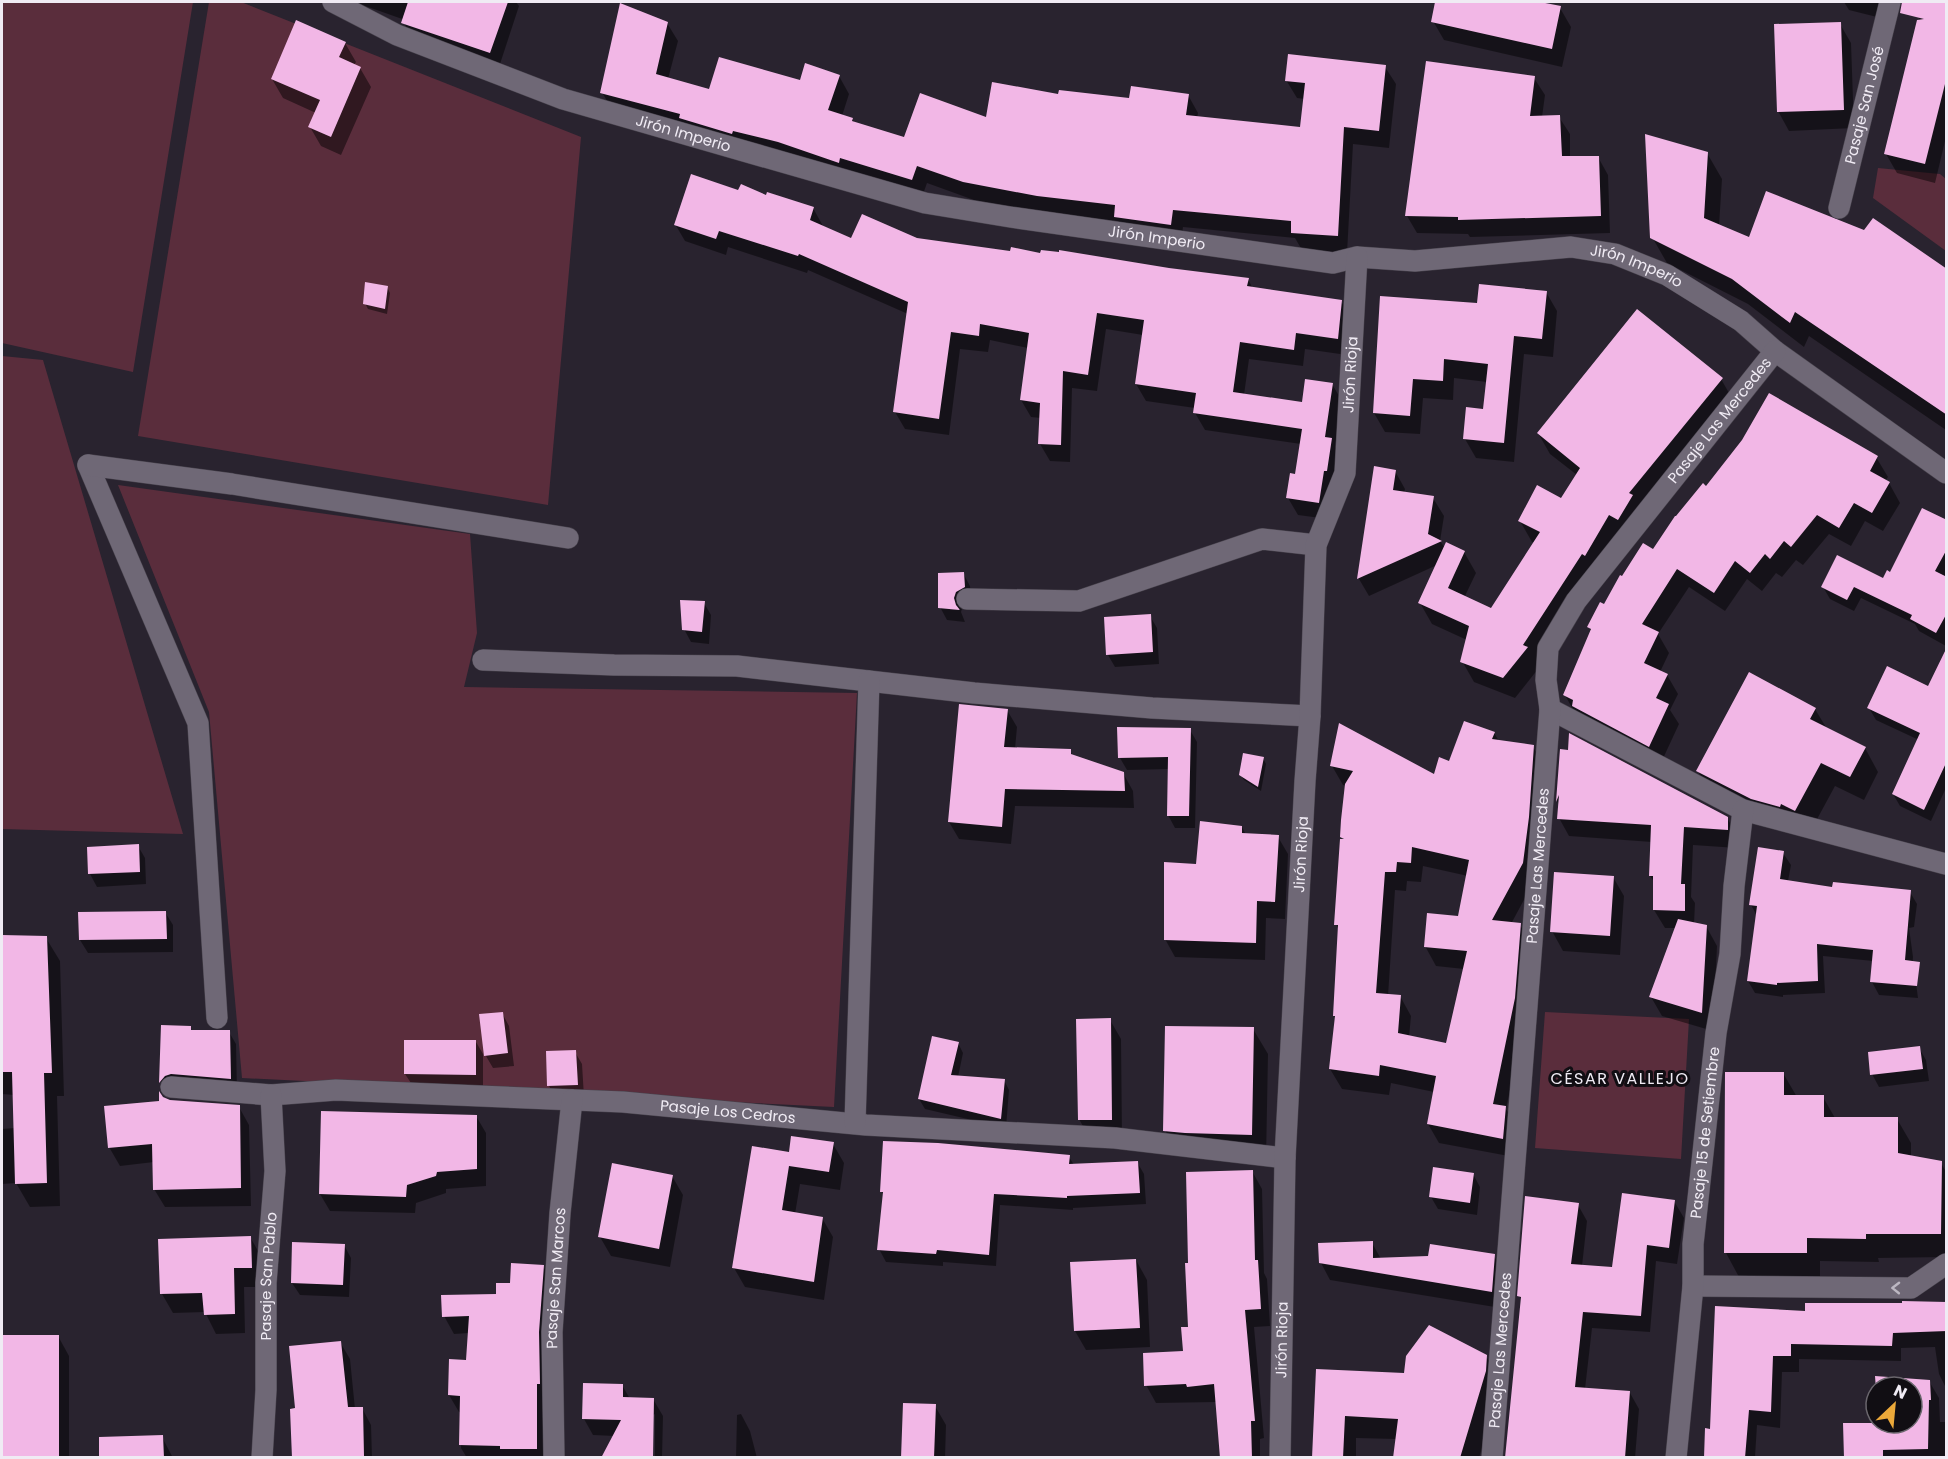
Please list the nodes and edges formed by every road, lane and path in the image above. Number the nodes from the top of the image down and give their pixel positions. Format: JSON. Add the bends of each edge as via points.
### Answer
{"nodes":[{"id":1,"x":333,"y":2,"type":"edge"},
{"id":2,"x":1890,"y":2,"type":"edge"},
{"id":3,"x":1839,"y":208,"type":"dead end"},
{"id":4,"x":1357,"y":257,"type":"junction"},
{"id":5,"x":1775,"y":351,"type":"junction"},
{"id":6,"x":1947,"y":473,"type":"edge"},
{"id":7,"x":568,"y":538,"type":"dead end"},
{"id":8,"x":1316,"y":545,"type":"junction"},
{"id":9,"x":967,"y":599,"type":"dead end"},
{"id":10,"x":483,"y":660,"type":"dead end"},
{"id":11,"x":869,"y":681,"type":"junction"},
{"id":12,"x":1550,"y":709,"type":"junction"},
{"id":13,"x":1310,"y":716,"type":"junction"},
{"id":14,"x":1743,"y":810,"type":"junction"},
{"id":15,"x":1947,"y":864,"type":"edge"},
{"id":16,"x":217,"y":1018,"type":"dead end"},
{"id":17,"x":171,"y":1087,"type":"dead end"},
{"id":18,"x":271,"y":1095,"type":"junction"},
{"id":19,"x":572,"y":1100,"type":"junction"},
{"id":20,"x":855,"y":1123,"type":"junction"},
{"id":21,"x":1285,"y":1158,"type":"junction"},
{"id":22,"x":1947,"y":1264,"type":"edge"},
{"id":23,"x":1693,"y":1286,"type":"junction"},
{"id":24,"x":262,"y":1458,"type":"edge"},
{"id":25,"x":554,"y":1458,"type":"edge"},
{"id":26,"x":1280,"y":1458,"type":"edge"},
{"id":27,"x":1492,"y":1458,"type":"edge"},
{"id":28,"x":1677,"y":1458,"type":"edge"}],
"edges":[{"from":1,"to":4,"type":"street","name":"Jirón Imperio","via":[[397,35],[563,99],[925,203],[1333,263]]},
{"from":2,"to":3,"type":"street","name":"Pasaje San José"},
{"from":4,"to":5,"type":"street","name":"Jirón Imperio","via":[[1415,261],[1571,247],[1615,254],[1667,275],[1741,321]]},
{"from":4,"to":8,"type":"street","name":"Jirón Rioja","via":[[1345,472]]},
{"from":5,"to":6,"type":"street","name":"Jirón Imperio"},
{"from":5,"to":12,"type":"street","name":"Pasaje Las Mercedes","via":[[1576,601],[1548,648],[1546,680]]},
{"from":7,"to":16,"type":"street","via":[[88,465],[198,723]]},
{"from":8,"to":9,"type":"street","via":[[1262,539],[1079,601]]},
{"from":8,"to":13,"type":"street","name":"Jirón Rioja"},
{"from":10,"to":11,"type":"street","via":[[737,666]]},
{"from":11,"to":13,"type":"street","via":[[1152,708]]},
{"from":11,"to":20,"type":"street"},
{"from":12,"to":14,"type":"street"},
{"from":12,"to":27,"type":"street","name":"Pasaje Las Mercedes"},
{"from":13,"to":21,"type":"street","name":"Jirón Rioja"},
{"from":14,"to":15,"type":"street"},
{"from":14,"to":23,"type":"street","name":"Pasaje 15 de Setiembre","via":[[1730,954],[1716,1033],[1693,1244]]},
{"from":17,"to":18,"type":"street","name":"Pasaje Los Cedros"},
{"from":18,"to":19,"type":"street","name":"Pasaje Los Cedros","via":[[336,1090]]},
{"from":18,"to":24,"type":"street","name":"Pasaje San Pablo","via":[[275,1171],[266,1283]]},
{"from":19,"to":20,"type":"street","name":"Pasaje Los Cedros"},
{"from":19,"to":25,"type":"street","name":"Pasaje San Marcos","via":[[552,1332]]},
{"from":20,"to":21,"type":"street","name":"Pasaje Los Cedros","via":[[1115,1138]]},
{"from":21,"to":26,"type":"street","name":"Jirón Rioja"},
{"from":22,"to":23,"type":"street","one_way":true,"via":[[1911,1288]]},
{"from":23,"to":28,"type":"street","name":"Pasaje 15 de Setiembre"}]}
